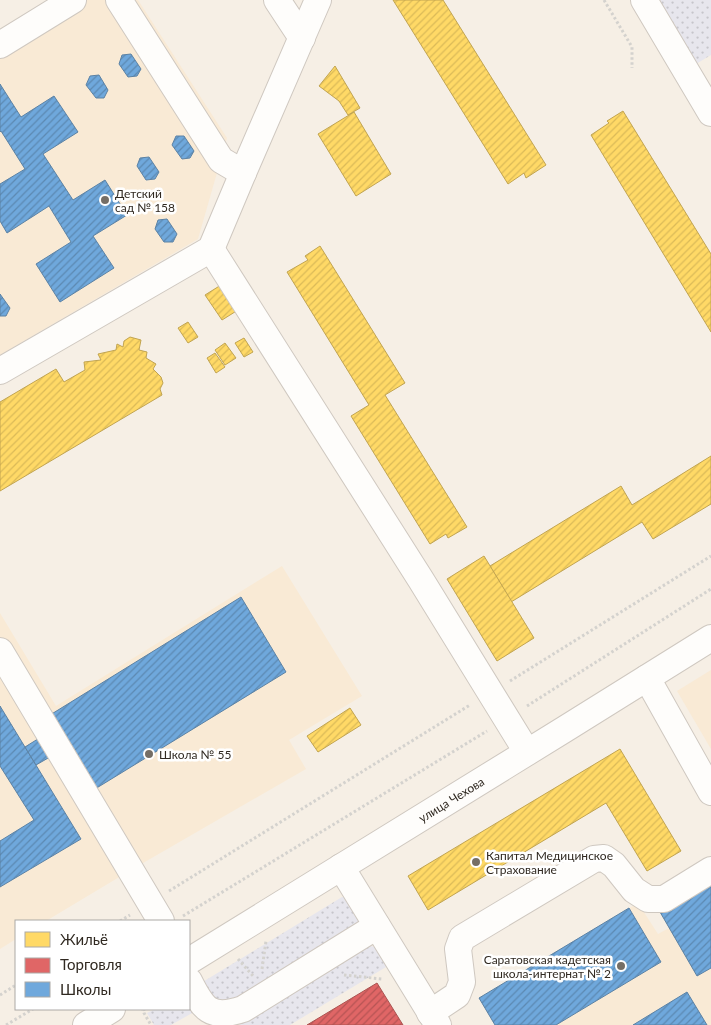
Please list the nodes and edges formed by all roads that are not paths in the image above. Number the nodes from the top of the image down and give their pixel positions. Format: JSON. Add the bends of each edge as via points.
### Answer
{"nodes":[{"id":1,"x":73,"y":0,"type":"edge"},
{"id":2,"x":119,"y":0,"type":"edge"},
{"id":3,"x":277,"y":0,"type":"edge"},
{"id":4,"x":318,"y":0,"type":"edge"},
{"id":5,"x":644,"y":0,"type":"edge"},
{"id":6,"x":302,"y":38,"type":"junction"},
{"id":7,"x":0,"y":45,"type":"edge"},
{"id":8,"x":702,"y":79,"type":"edge"},
{"id":9,"x":711,"y":113,"type":"edge"},
{"id":10,"x":242,"y":173,"type":"junction"},
{"id":11,"x":211,"y":248,"type":"junction"},
{"id":12,"x":0,"y":371,"type":"edge"},
{"id":13,"x":711,"y":638,"type":"edge"},
{"id":14,"x":0,"y":651,"type":"edge"},
{"id":15,"x":647,"y":678,"type":"junction"},
{"id":16,"x":527,"y":752,"type":"junction"},
{"id":17,"x":711,"y":792,"type":"edge"},
{"id":18,"x":341,"y":866,"type":"junction"},
{"id":19,"x":711,"y":870,"type":"edge"},
{"id":20,"x":165,"y":913,"type":"edge"},
{"id":21,"x":377,"y":926,"type":"junction"},
{"id":22,"x":190,"y":959,"type":"edge"},
{"id":23,"x":190,"y":984,"type":"edge"},
{"id":24,"x":110,"y":1010,"type":"edge"},
{"id":25,"x":434,"y":1019,"type":"edge"},
{"id":26,"x":86,"y":1025,"type":"edge"}],
"edges":[{"from":1,"to":7,"type":"street"},
{"from":2,"to":10,"type":"street","via":[[221,160]]},
{"from":3,"to":6,"type":"street"},
{"from":4,"to":6,"type":"street"},
{"from":5,"to":8,"type":"street"},
{"from":6,"to":10,"type":"street"},
{"from":8,"to":9,"type":"street"},
{"from":10,"to":11,"type":"street"},
{"from":11,"to":12,"type":"street"},
{"from":11,"to":16,"type":"street"},
{"from":13,"to":15,"type":"street","name":"улица Чехова"},
{"from":14,"to":20,"type":"street"},
{"from":15,"to":16,"type":"street","name":"улица Чехова"},
{"from":15,"to":17,"type":"street"},
{"from":16,"to":18,"type":"street","name":"улица Чехова"},
{"from":18,"to":21,"type":"street"},
{"from":18,"to":22,"type":"street","name":"улица Чехова"},
{"from":19,"to":25,"type":"street","via":[[664,899],[648,899],[634,890],[614,865],[604,858],[594,859],[462,938],[458,949],[462,982],[457,995]]},
{"from":21,"to":23,"type":"street","via":[[263,990],[242,1009],[229,1014],[212,1012],[201,1004]]},
{"from":21,"to":25,"type":"street"},
{"from":24,"to":26,"type":"street"}]}
